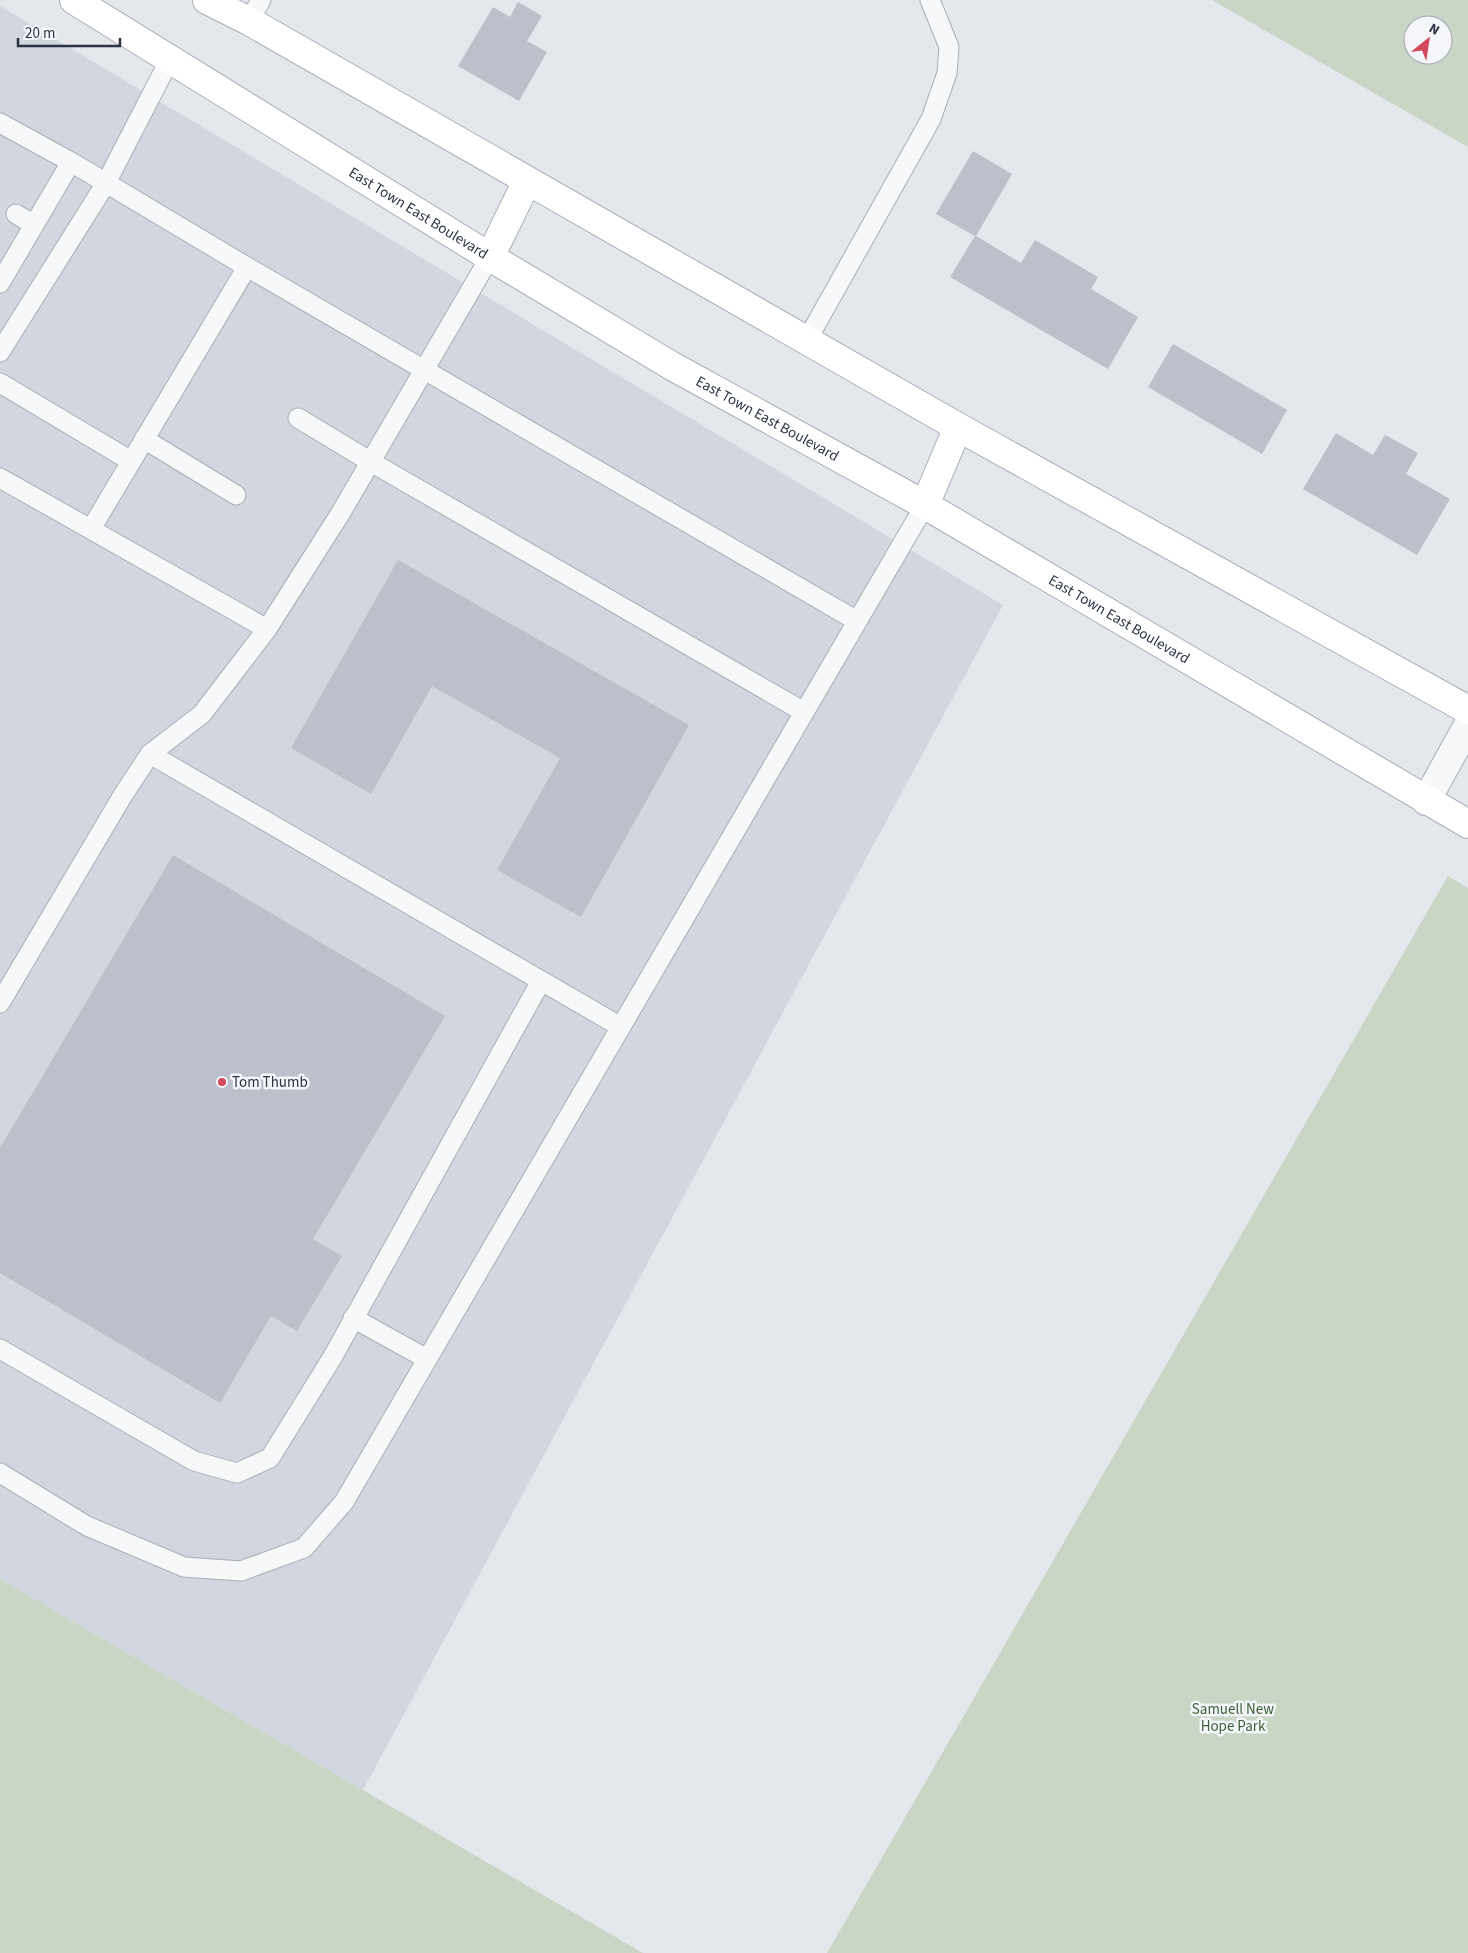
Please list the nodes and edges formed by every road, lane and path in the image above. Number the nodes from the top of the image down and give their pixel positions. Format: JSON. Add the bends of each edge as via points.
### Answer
{"nodes":[{"id":1,"x":74,"y":0,"type":"edge"},
{"id":2,"x":207,"y":0,"type":"edge"},
{"id":3,"x":930,"y":0,"type":"edge"},
{"id":4,"x":255,"y":11,"type":"edge"},
{"id":5,"x":170,"y":59,"type":"junction"},
{"id":6,"x":0,"y":123,"type":"edge"},
{"id":7,"x":71,"y":162,"type":"junction"},
{"id":8,"x":527,"y":181,"type":"junction"},
{"id":9,"x":106,"y":183,"type":"junction"},
{"id":10,"x":16,"y":214,"type":"dead end"},
{"id":11,"x":34,"y":225,"type":"junction"},
{"id":12,"x":490,"y":256,"type":"junction"},
{"id":13,"x":247,"y":267,"type":"junction"},
{"id":14,"x":1,"y":280,"type":"edge"},
{"id":15,"x":808,"y":340,"type":"junction"},
{"id":16,"x":0,"y":352,"type":"edge"},
{"id":17,"x":425,"y":371,"type":"junction"},
{"id":18,"x":0,"y":383,"type":"edge"},
{"id":19,"x":298,"y":418,"type":"dead end"},
{"id":20,"x":958,"y":427,"type":"junction"},
{"id":21,"x":144,"y":439,"type":"junction"},
{"id":22,"x":131,"y":461,"type":"junction"},
{"id":23,"x":371,"y":462,"type":"junction"},
{"id":24,"x":0,"y":478,"type":"edge"},
{"id":25,"x":236,"y":495,"type":"dead end"},
{"id":26,"x":925,"y":505,"type":"junction"},
{"id":27,"x":91,"y":529,"type":"junction"},
{"id":28,"x":857,"y":621,"type":"junction"},
{"id":29,"x":267,"y":629,"type":"junction"},
{"id":30,"x":1468,"y":710,"type":"edge"},
{"id":31,"x":804,"y":712,"type":"junction"},
{"id":32,"x":1468,"y":725,"type":"edge"},
{"id":33,"x":150,"y":754,"type":"junction"},
{"id":34,"x":1426,"y":801,"type":"junction"},
{"id":35,"x":1468,"y":824,"type":"edge"},
{"id":36,"x":541,"y":981,"type":"junction"},
{"id":37,"x":0,"y":1003,"type":"edge"},
{"id":38,"x":621,"y":1027,"type":"junction"},
{"id":39,"x":353,"y":1318,"type":"junction"},
{"id":40,"x":0,"y":1349,"type":"edge"},
{"id":41,"x":427,"y":1359,"type":"junction"},
{"id":42,"x":0,"y":1472,"type":"edge"}],
"edges":[{"from":1,"to":5,"type":"street","name":"East Town East Boulevard"},
{"from":2,"to":4,"type":"street"},
{"from":3,"to":15,"type":"lane","via":[[949,47],[947,73],[931,119]]},
{"from":4,"to":8,"type":"street"},
{"from":5,"to":9,"type":"lane"},
{"from":5,"to":12,"type":"street","name":"East Town East Boulevard"},
{"from":6,"to":7,"type":"lane"},
{"from":7,"to":9,"type":"lane"},
{"from":7,"to":11,"type":"lane"},
{"from":8,"to":12,"type":"street"},
{"from":8,"to":15,"type":"street"},
{"from":9,"to":13,"type":"lane"},
{"from":9,"to":16,"type":"lane"},
{"from":10,"to":11,"type":"lane"},
{"from":11,"to":14,"type":"lane"},
{"from":12,"to":17,"type":"lane"},
{"from":12,"to":26,"type":"street","name":"East Town East Boulevard","via":[[672,366]]},
{"from":13,"to":17,"type":"lane"},
{"from":13,"to":21,"type":"lane"},
{"from":15,"to":20,"type":"street"},
{"from":17,"to":23,"type":"lane"},
{"from":17,"to":28,"type":"lane"},
{"from":18,"to":22,"type":"lane"},
{"from":19,"to":23,"type":"lane"},
{"from":20,"to":26,"type":"street"},
{"from":20,"to":30,"type":"street"},
{"from":21,"to":22,"type":"lane"},
{"from":21,"to":25,"type":"lane"},
{"from":22,"to":27,"type":"lane"},
{"from":23,"to":29,"type":"lane"},
{"from":23,"to":31,"type":"lane"},
{"from":24,"to":27,"type":"lane"},
{"from":26,"to":28,"type":"lane"},
{"from":26,"to":34,"type":"street","name":"East Town East Boulevard"},
{"from":27,"to":29,"type":"lane"},
{"from":28,"to":31,"type":"lane"},
{"from":29,"to":33,"type":"lane","via":[[202,714]]},
{"from":31,"to":38,"type":"lane"},
{"from":32,"to":34,"type":"street"},
{"from":33,"to":36,"type":"lane"},
{"from":33,"to":37,"type":"lane"},
{"from":34,"to":35,"type":"street","name":"East Town East Boulevard"},
{"from":36,"to":38,"type":"lane"},
{"from":36,"to":39,"type":"lane"},
{"from":38,"to":41,"type":"lane"},
{"from":39,"to":40,"type":"lane","via":[[270,1458],[238,1473],[194,1462]]},
{"from":39,"to":41,"type":"lane"},
{"from":41,"to":42,"type":"lane","via":[[344,1502],[304,1548],[241,1571],[184,1567],[87,1526]]}]}
